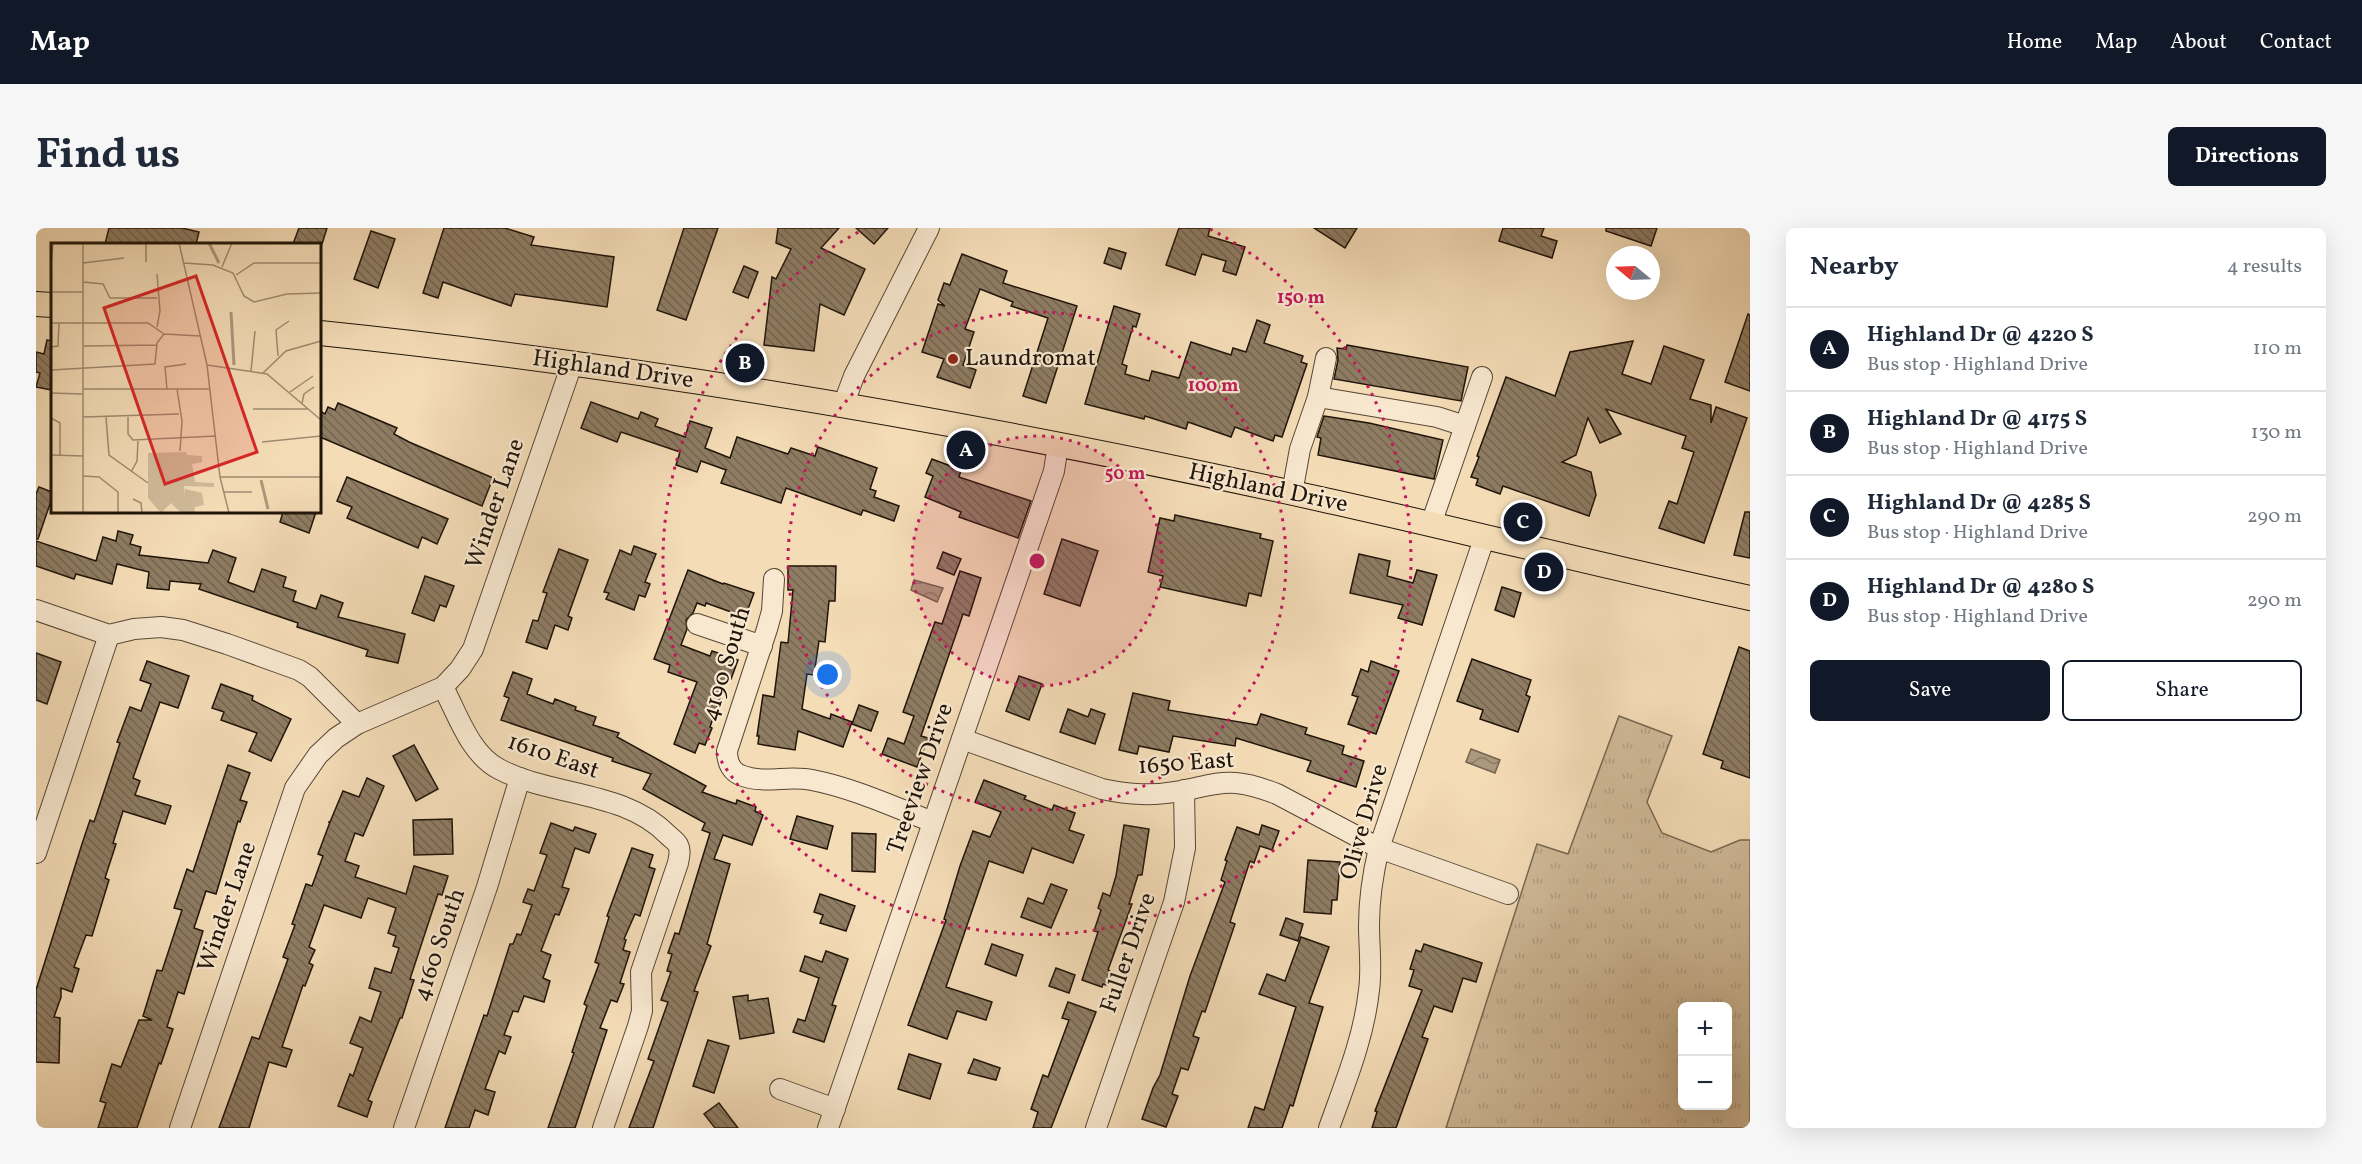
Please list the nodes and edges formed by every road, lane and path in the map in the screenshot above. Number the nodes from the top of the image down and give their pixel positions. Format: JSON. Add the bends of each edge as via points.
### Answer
{"nodes":[{"id":1,"x":929,"y":228,"type":"edge"},
{"id":2,"x":36,"y":304,"type":"edge"},
{"id":3,"x":51,"y":305,"type":"edge"},
{"id":4,"x":321,"y":333,"type":"edge"},
{"id":5,"x":1326,"y":358,"type":"dead end"},
{"id":6,"x":572,"y":364,"type":"junction"},
{"id":7,"x":1482,"y":377,"type":"dead end"},
{"id":8,"x":1318,"y":397,"type":"junction"},
{"id":9,"x":844,"y":404,"type":"junction"},
{"id":10,"x":1465,"y":426,"type":"junction"},
{"id":11,"x":1058,"y":445,"type":"junction"},
{"id":12,"x":1292,"y":493,"type":"junction"},
{"id":13,"x":1431,"y":524,"type":"junction"},
{"id":14,"x":1485,"y":536,"type":"junction"},
{"id":15,"x":774,"y":579,"type":"dead end"},
{"id":16,"x":1750,"y":598,"type":"edge"},
{"id":17,"x":36,"y":610,"type":"edge"},
{"id":18,"x":697,"y":624,"type":"dead end"},
{"id":19,"x":109,"y":635,"type":"junction"},
{"id":20,"x":762,"y":646,"type":"junction"},
{"id":21,"x":443,"y":687,"type":"junction"},
{"id":22,"x":357,"y":724,"type":"junction"},
{"id":23,"x":962,"y":740,"type":"junction"},
{"id":24,"x":520,"y":778,"type":"junction"},
{"id":25,"x":1184,"y":790,"type":"junction"},
{"id":26,"x":933,"y":822,"type":"junction"},
{"id":27,"x":1379,"y":848,"type":"junction"},
{"id":28,"x":36,"y":850,"type":"edge"},
{"id":29,"x":1508,"y":894,"type":"dead end"},
{"id":30,"x":780,"y":1089,"type":"dead end"},
{"id":31,"x":835,"y":1108,"type":"junction"},
{"id":32,"x":180,"y":1128,"type":"edge"},
{"id":33,"x":405,"y":1128,"type":"edge"},
{"id":34,"x":603,"y":1128,"type":"edge"},
{"id":35,"x":828,"y":1128,"type":"edge"},
{"id":36,"x":1096,"y":1128,"type":"edge"},
{"id":37,"x":1329,"y":1128,"type":"edge"}],
"edges":[{"from":1,"to":9,"type":"street","via":[[854,376]]},
{"from":2,"to":3,"type":"main road"},
{"from":4,"to":6,"type":"main road","name":"Highland Drive"},
{"from":5,"to":8,"type":"street"},
{"from":6,"to":9,"type":"main road","name":"Highland Drive"},
{"from":6,"to":21,"type":"street","name":"Winder Lane","via":[[473,649]]},
{"from":7,"to":10,"type":"street"},
{"from":8,"to":10,"type":"street","via":[[1437,417]]},
{"from":8,"to":12,"type":"street","via":[[1300,449]]},
{"from":9,"to":11,"type":"main road","name":"Highland Drive"},
{"from":10,"to":13,"type":"street"},
{"from":11,"to":12,"type":"main road","name":"Highland Drive"},
{"from":11,"to":23,"type":"street","name":"Treeview Drive","via":[[1054,471]]},
{"from":12,"to":13,"type":"main road","name":"Highland Drive"},
{"from":13,"to":14,"type":"main road","name":"Highland Drive"},
{"from":14,"to":16,"type":"main road","name":"Highland Drive"},
{"from":14,"to":27,"type":"street","name":"Olive Drive"},
{"from":15,"to":20,"type":"street","name":"4190 South","via":[[772,611]]},
{"from":17,"to":19,"type":"street"},
{"from":18,"to":20,"type":"street"},
{"from":19,"to":22,"type":"street","via":[[161,627],[227,644],[310,677]]},
{"from":19,"to":28,"type":"street"},
{"from":20,"to":26,"type":"street","name":"4190 South","via":[[727,752],[735,772],[832,785]]},
{"from":21,"to":22,"type":"street","name":"Winder Lane"},
{"from":21,"to":24,"type":"street","name":"1610 East","via":[[479,755]]},
{"from":22,"to":32,"type":"street","name":"Winder Lane","via":[[318,755],[295,788]]},
{"from":23,"to":25,"type":"street","name":"1650 East","via":[[1114,791],[1140,795]]},
{"from":23,"to":26,"type":"street","name":"Treeview Drive"},
{"from":24,"to":33,"type":"street","name":"4160 South","via":[[488,887]]},
{"from":24,"to":34,"type":"street","name":"1610 East","via":[[577,792],[633,812],[660,827],[680,852],[641,972],[642,1011],[638,1026]]},
{"from":25,"to":27,"type":"street","name":"1650 East","via":[[1213,783],[1259,788]]},
{"from":25,"to":36,"type":"street","name":"Fuller Drive","via":[[1185,848],[1174,902]]},
{"from":26,"to":31,"type":"street","name":"Treeview Drive"},
{"from":27,"to":29,"type":"street","name":"1650 East"},
{"from":27,"to":37,"type":"street","name":"Olive Drive","via":[[1370,898],[1366,1011]]},
{"from":30,"to":31,"type":"street"},
{"from":31,"to":35,"type":"street","name":"Treeview Drive"}]}
